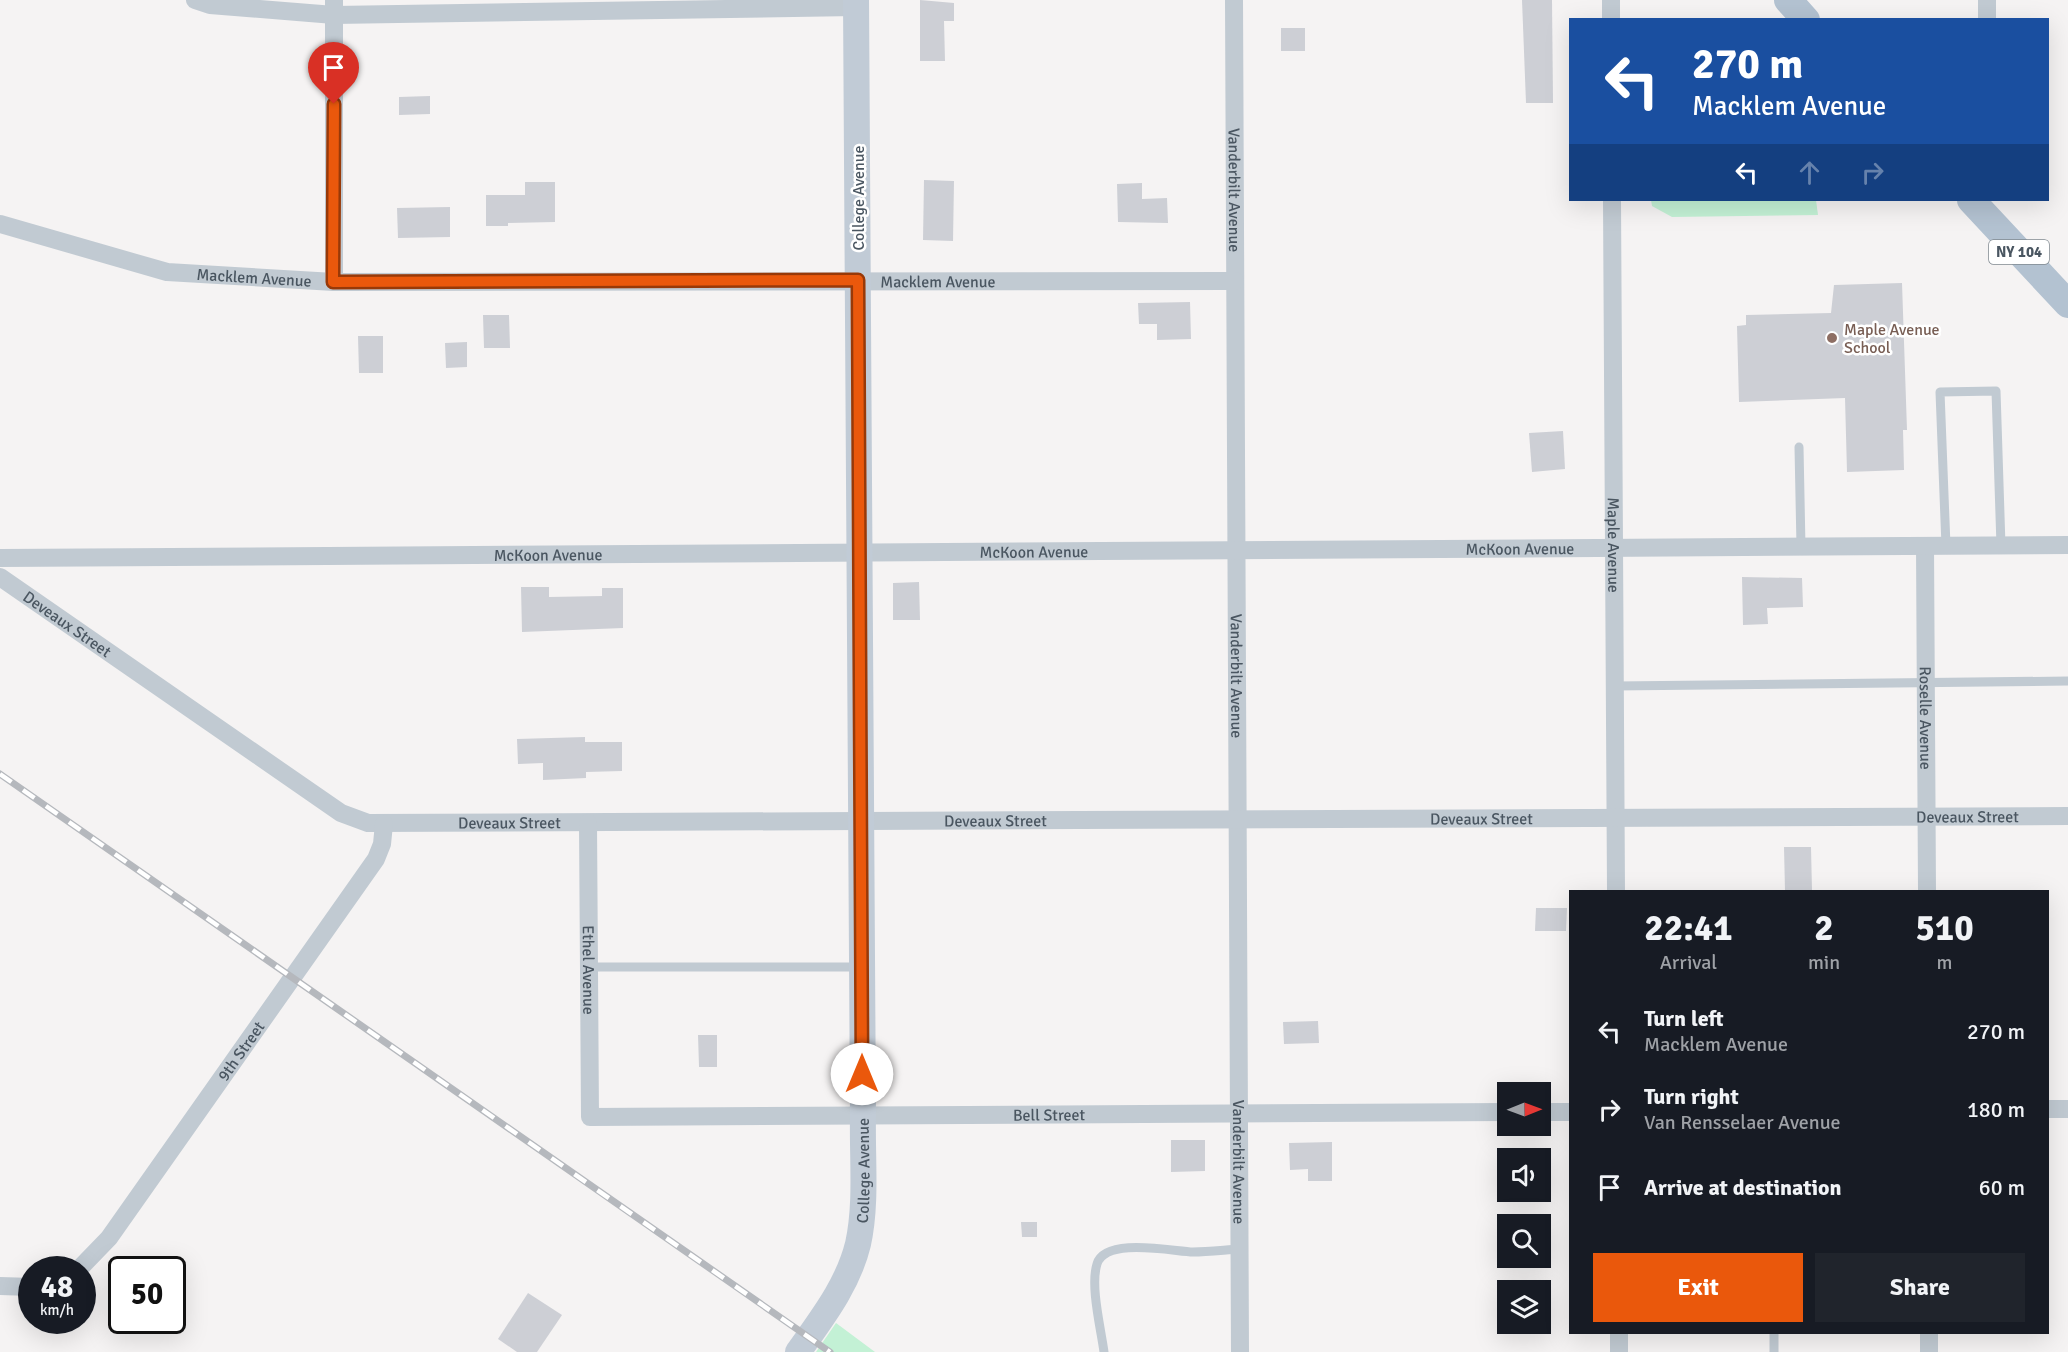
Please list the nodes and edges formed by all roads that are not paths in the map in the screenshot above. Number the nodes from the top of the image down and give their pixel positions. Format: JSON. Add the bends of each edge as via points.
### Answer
{"nodes":[{"id":1,"x":195,"y":0,"type":"edge"},
{"id":2,"x":1234,"y":0,"type":"edge"},
{"id":3,"x":1611,"y":0,"type":"edge"},
{"id":4,"x":1788,"y":0,"type":"edge"},
{"id":5,"x":1987,"y":0,"type":"edge"},
{"id":6,"x":856,"y":4,"type":"edge"},
{"id":7,"x":604,"y":6,"type":"edge"},
{"id":8,"x":334,"y":8,"type":"edge"},
{"id":9,"x":1611,"y":18,"type":"edge"},
{"id":10,"x":1804,"y":18,"type":"edge"},
{"id":11,"x":1987,"y":18,"type":"edge"},
{"id":12,"x":1612,"y":201,"type":"edge"},
{"id":13,"x":1982,"y":206,"type":"edge"},
{"id":14,"x":0,"y":224,"type":"edge"},
{"id":15,"x":858,"y":280,"type":"junction"},
{"id":16,"x":1235,"y":281,"type":"junction"},
{"id":17,"x":333,"y":282,"type":"junction"},
{"id":18,"x":2068,"y":304,"type":"edge"},
{"id":19,"x":1799,"y":447,"type":"dead end"},
{"id":20,"x":2068,"y":545,"type":"edge"},
{"id":21,"x":1925,"y":546,"type":"junction"},
{"id":22,"x":1946,"y":546,"type":"junction"},
{"id":23,"x":2001,"y":546,"type":"junction"},
{"id":24,"x":1801,"y":547,"type":"junction"},
{"id":25,"x":1614,"y":548,"type":"junction"},
{"id":26,"x":1236,"y":550,"type":"junction"},
{"id":27,"x":860,"y":553,"type":"junction"},
{"id":28,"x":0,"y":558,"type":"edge"},
{"id":29,"x":0,"y":577,"type":"edge"},
{"id":30,"x":1926,"y":681,"type":"junction"},
{"id":31,"x":2068,"y":681,"type":"edge"},
{"id":32,"x":1615,"y":686,"type":"junction"},
{"id":33,"x":1928,"y":816,"type":"junction"},
{"id":34,"x":2068,"y":816,"type":"edge"},
{"id":35,"x":1616,"y":818,"type":"junction"},
{"id":36,"x":1238,"y":820,"type":"junction"},
{"id":37,"x":861,"y":822,"type":"junction"},
{"id":38,"x":588,"y":823,"type":"junction"},
{"id":39,"x":384,"y":824,"type":"junction"},
{"id":40,"x":1616,"y":890,"type":"edge"},
{"id":41,"x":1927,"y":890,"type":"edge"},
{"id":42,"x":589,"y":967,"type":"junction"},
{"id":43,"x":862,"y":967,"type":"junction"},
{"id":44,"x":2049,"y":1109,"type":"edge"},
{"id":45,"x":2068,"y":1109,"type":"edge"},
{"id":46,"x":1497,"y":1112,"type":"edge"},
{"id":47,"x":1551,"y":1112,"type":"edge"},
{"id":48,"x":1569,"y":1112,"type":"edge"},
{"id":49,"x":1239,"y":1114,"type":"junction"},
{"id":50,"x":863,"y":1116,"type":"junction"},
{"id":51,"x":590,"y":1117,"type":"joint"},
{"id":52,"x":1240,"y":1250,"type":"junction"},
{"id":53,"x":92,"y":1256,"type":"edge"},
{"id":54,"x":0,"y":1286,"type":"edge"},
{"id":55,"x":18,"y":1287,"type":"edge"},
{"id":56,"x":1619,"y":1334,"type":"edge"},
{"id":57,"x":1774,"y":1334,"type":"edge"},
{"id":58,"x":1929,"y":1334,"type":"edge"},
{"id":59,"x":798,"y":1352,"type":"edge"},
{"id":60,"x":1104,"y":1352,"type":"edge"},
{"id":61,"x":1240,"y":1352,"type":"edge"},
{"id":62,"x":1619,"y":1352,"type":"edge"},
{"id":63,"x":1774,"y":1352,"type":"edge"},
{"id":64,"x":1929,"y":1352,"type":"edge"}],
"edges":[{"from":1,"to":8,"type":"street","via":[[210,5]]},
{"from":2,"to":16,"type":"street","name":"Vanderbilt Avenue"},
{"from":3,"to":9,"type":"street"},
{"from":4,"to":10,"type":"main road"},
{"from":5,"to":11,"type":"street"},
{"from":6,"to":7,"type":"street"},
{"from":6,"to":15,"type":"main road","name":"College Avenue"},
{"from":7,"to":8,"type":"street"},
{"from":8,"to":17,"type":"street"},
{"from":12,"to":25,"type":"street","name":"Maple Avenue"},
{"from":13,"to":18,"type":"main road","number":"NY 104"},
{"from":14,"to":17,"type":"street","name":"Macklem Avenue","via":[[167,272]]},
{"from":15,"to":16,"type":"street","name":"Macklem Avenue"},
{"from":15,"to":17,"type":"street","name":"Macklem Avenue"},
{"from":15,"to":27,"type":"main road","name":"College Avenue"},
{"from":16,"to":26,"type":"street","name":"Vanderbilt Avenue"},
{"from":19,"to":24,"type":"lane"},
{"from":20,"to":23,"type":"street","name":"McKoon Avenue"},
{"from":21,"to":22,"type":"street","name":"McKoon Avenue"},
{"from":21,"to":24,"type":"street","name":"McKoon Avenue"},
{"from":21,"to":30,"type":"street","name":"Roselle Avenue"},
{"from":22,"to":23,"type":"street","name":"McKoon Avenue"},
{"from":22,"to":23,"type":"lane","via":[[1940,392],[1996,391]]},
{"from":24,"to":25,"type":"street","name":"McKoon Avenue"},
{"from":25,"to":26,"type":"street","name":"McKoon Avenue"},
{"from":25,"to":32,"type":"street","name":"Maple Avenue"},
{"from":26,"to":27,"type":"street","name":"McKoon Avenue"},
{"from":26,"to":36,"type":"street","name":"Vanderbilt Avenue"},
{"from":27,"to":28,"type":"street","name":"McKoon Avenue"},
{"from":27,"to":37,"type":"main road","name":"College Avenue"},
{"from":29,"to":39,"type":"street","name":"Deveaux Street","via":[[341,813],[358,822]]},
{"from":30,"to":31,"type":"lane"},
{"from":30,"to":32,"type":"lane"},
{"from":30,"to":33,"type":"street","name":"Roselle Avenue"},
{"from":32,"to":35,"type":"street","name":"Maple Avenue"},
{"from":33,"to":34,"type":"street","name":"Deveaux Street"},
{"from":33,"to":35,"type":"street","name":"Deveaux Street"},
{"from":33,"to":41,"type":"street","name":"Roselle Avenue"},
{"from":35,"to":36,"type":"street","name":"Deveaux Street"},
{"from":35,"to":40,"type":"street","name":"Maple Avenue"},
{"from":36,"to":37,"type":"street","name":"Deveaux Street"},
{"from":36,"to":49,"type":"street","name":"Vanderbilt Avenue"},
{"from":37,"to":38,"type":"street","name":"Deveaux Street"},
{"from":37,"to":43,"type":"main road","name":"College Avenue"},
{"from":38,"to":39,"type":"street","name":"Deveaux Street"},
{"from":38,"to":42,"type":"street","name":"Ethel Avenue"},
{"from":39,"to":53,"type":"street","name":"9th Street","via":[[376,859],[109,1238]]},
{"from":42,"to":43,"type":"lane"},
{"from":42,"to":51,"type":"street","name":"Ethel Avenue"},
{"from":43,"to":50,"type":"main road","name":"College Avenue"},
{"from":44,"to":45,"type":"street"},
{"from":46,"to":49,"type":"street","name":"Bell Street"},
{"from":47,"to":48,"type":"street"},
{"from":49,"to":50,"type":"street","name":"Bell Street"},
{"from":49,"to":52,"type":"street","name":"Vanderbilt Avenue"},
{"from":50,"to":51,"type":"street","name":"Bell Street"},
{"from":50,"to":59,"type":"main road","name":"College Avenue","via":[[858,1243],[841,1288]]},
{"from":52,"to":60,"type":"lane","via":[[1128,1248],[1102,1255],[1095,1281]]},
{"from":52,"to":61,"type":"street","name":"Vanderbilt Avenue"},
{"from":54,"to":55,"type":"street"},
{"from":56,"to":62,"type":"street"},
{"from":57,"to":63,"type":"lane"},
{"from":58,"to":64,"type":"street"}]}
